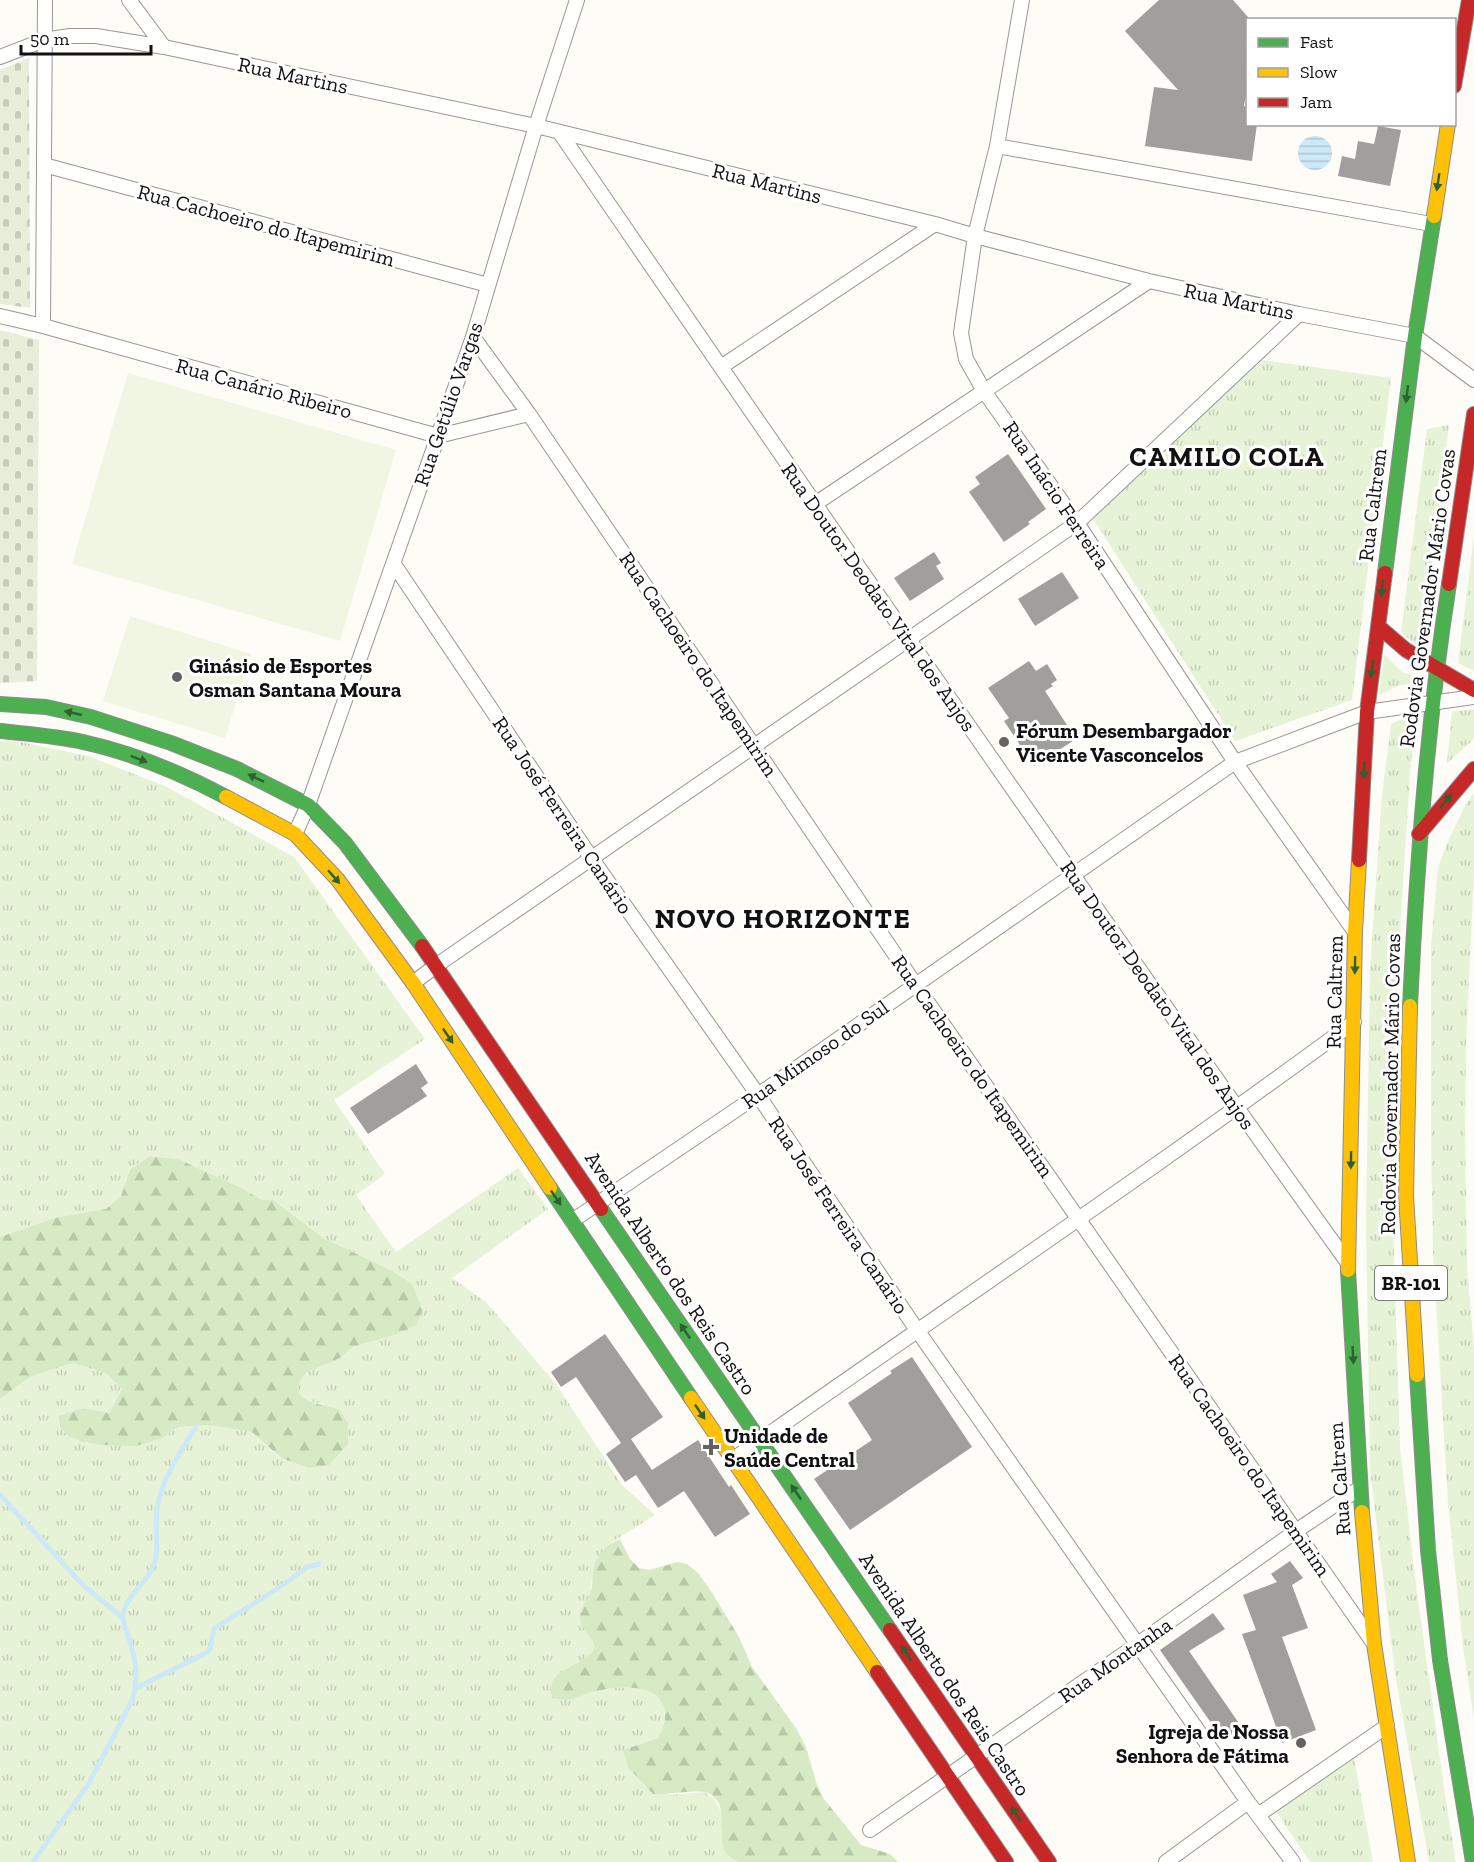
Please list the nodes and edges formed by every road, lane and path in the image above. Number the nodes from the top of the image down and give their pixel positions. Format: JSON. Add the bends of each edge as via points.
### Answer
{"nodes":[{"id":1,"x":45,"y":0,"type":"edge"},
{"id":2,"x":129,"y":0,"type":"edge"},
{"id":3,"x":577,"y":0,"type":"edge"},
{"id":4,"x":1022,"y":0,"type":"edge"},
{"id":5,"x":1469,"y":0,"type":"edge"},
{"id":6,"x":44,"y":40,"type":"junction"},
{"id":7,"x":164,"y":47,"type":"junction"},
{"id":8,"x":0,"y":57,"type":"edge"},
{"id":9,"x":1456,"y":80,"type":"edge"},
{"id":10,"x":536,"y":126,"type":"junction"},
{"id":11,"x":1448,"y":126,"type":"edge"},
{"id":12,"x":560,"y":133,"type":"junction"},
{"id":13,"x":997,"y":146,"type":"junction"},
{"id":14,"x":44,"y":165,"type":"junction"},
{"id":15,"x":935,"y":224,"type":"junction"},
{"id":16,"x":1431,"y":224,"type":"junction"},
{"id":17,"x":975,"y":237,"type":"junction"},
{"id":18,"x":1149,"y":281,"type":"junction"},
{"id":19,"x":488,"y":285,"type":"junction"},
{"id":20,"x":1299,"y":314,"type":"junction"},
{"id":21,"x":0,"y":316,"type":"edge"},
{"id":22,"x":43,"y":326,"type":"junction"},
{"id":23,"x":1415,"y":336,"type":"junction"},
{"id":24,"x":473,"y":337,"type":"junction"},
{"id":25,"x":721,"y":367,"type":"junction"},
{"id":26,"x":1474,"y":381,"type":"edge"},
{"id":27,"x":984,"y":391,"type":"junction"},
{"id":28,"x":529,"y":414,"type":"junction"},
{"id":29,"x":1474,"y":414,"type":"edge"},
{"id":30,"x":438,"y":436,"type":"junction"},
{"id":31,"x":816,"y":504,"type":"junction"},
{"id":32,"x":1077,"y":523,"type":"junction"},
{"id":33,"x":393,"y":562,"type":"junction"},
{"id":34,"x":1378,"y":626,"type":"junction"},
{"id":35,"x":907,"y":640,"type":"junction"},
{"id":36,"x":1436,"y":667,"type":"junction"},
{"id":37,"x":1474,"y":690,"type":"edge"},
{"id":38,"x":1474,"y":697,"type":"edge"},
{"id":39,"x":1432,"y":702,"type":"junction"},
{"id":40,"x":0,"y":704,"type":"edge"},
{"id":41,"x":1366,"y":712,"type":"junction"},
{"id":42,"x":0,"y":732,"type":"edge"},
{"id":43,"x":754,"y":746,"type":"junction"},
{"id":44,"x":1235,"y":762,"type":"junction"},
{"id":45,"x":1474,"y":769,"type":"edge"},
{"id":46,"x":308,"y":805,"type":"junction"},
{"id":47,"x":295,"y":834,"type":"junction"},
{"id":48,"x":1419,"y":834,"type":"junction"},
{"id":49,"x":592,"y":859,"type":"junction"},
{"id":50,"x":1073,"y":874,"type":"junction"},
{"id":51,"x":1355,"y":932,"type":"junction"},
{"id":52,"x":437,"y":965,"type":"junction"},
{"id":53,"x":413,"y":983,"type":"junction"},
{"id":54,"x":915,"y":984,"type":"junction"},
{"id":55,"x":1354,"y":1022,"type":"junction"},
{"id":56,"x":758,"y":1095,"type":"junction"},
{"id":57,"x":1237,"y":1109,"type":"junction"},
{"id":58,"x":598,"y":1204,"type":"junction"},
{"id":59,"x":1080,"y":1219,"type":"junction"},
{"id":60,"x":572,"y":1221,"type":"junction"},
{"id":61,"x":1348,"y":1263,"type":"junction"},
{"id":62,"x":917,"y":1330,"type":"junction"},
{"id":63,"x":760,"y":1440,"type":"junction"},
{"id":64,"x":732,"y":1460,"type":"junction"},
{"id":65,"x":1359,"y":1488,"type":"junction"},
{"id":66,"x":1296,"y":1531,"type":"junction"},
{"id":67,"x":1138,"y":1644,"type":"junction"},
{"id":68,"x":1374,"y":1644,"type":"junction"},
{"id":69,"x":1387,"y":1726,"type":"junction"},
{"id":70,"x":976,"y":1756,"type":"junction"},
{"id":71,"x":947,"y":1775,"type":"junction"},
{"id":72,"x":1248,"y":1802,"type":"junction"},
{"id":73,"x":1258,"y":1815,"type":"junction"},
{"id":74,"x":870,"y":1830,"type":"dead end"},
{"id":75,"x":1006,"y":1862,"type":"edge"},
{"id":76,"x":1049,"y":1862,"type":"edge"},
{"id":77,"x":1166,"y":1862,"type":"edge"},
{"id":78,"x":1293,"y":1862,"type":"edge"},
{"id":79,"x":1408,"y":1862,"type":"edge"},
{"id":80,"x":1473,"y":1862,"type":"edge"}],
"edges":[{"from":1,"to":6,"type":"street"},
{"from":2,"to":7,"type":"street"},
{"from":3,"to":10,"type":"street","name":"Rua Getúlio Vargas"},
{"from":4,"to":13,"type":"street","name":"Rua Inácio Ferreira"},
{"from":5,"to":9,"type":"main road"},
{"from":6,"to":7,"type":"street","name":"Rua Martins","via":[[96,36]]},
{"from":6,"to":8,"type":"street","name":"Rua Martins"},
{"from":6,"to":14,"type":"street"},
{"from":7,"to":10,"type":"street","name":"Rua Martins"},
{"from":10,"to":12,"type":"street","name":"Rua Martins"},
{"from":10,"to":19,"type":"street","name":"Rua Getúlio Vargas"},
{"from":11,"to":16,"type":"main road","name":"Rua Caltrem","one_way":true},
{"from":12,"to":15,"type":"street","name":"Rua Martins"},
{"from":12,"to":25,"type":"street","name":"Rua Doutor Deodato Vital dos Anjos"},
{"from":13,"to":16,"type":"street"},
{"from":13,"to":17,"type":"street","name":"Rua Inácio Ferreira"},
{"from":14,"to":19,"type":"street","name":"Rua Cachoeiro do Itapemirim"},
{"from":14,"to":22,"type":"street"},
{"from":15,"to":17,"type":"street","name":"Rua Martins"},
{"from":15,"to":25,"type":"street"},
{"from":16,"to":23,"type":"main road","name":"Rua Caltrem"},
{"from":17,"to":18,"type":"street","name":"Rua Martins"},
{"from":17,"to":27,"type":"street","name":"Rua Inácio Ferreira","via":[[961,333],[966,359]]},
{"from":18,"to":20,"type":"street","name":"Rua Martins"},
{"from":18,"to":27,"type":"street"},
{"from":19,"to":24,"type":"street","name":"Rua Getúlio Vargas"},
{"from":20,"to":23,"type":"street","name":"Rua Martins"},
{"from":20,"to":32,"type":"street"},
{"from":21,"to":22,"type":"street","name":"Rua Canário Ribeiro"},
{"from":22,"to":30,"type":"street","name":"Rua Canário Ribeiro"},
{"from":23,"to":26,"type":"street","name":"Rua Martins"},
{"from":23,"to":34,"type":"main road","name":"Rua Caltrem","one_way":true},
{"from":24,"to":28,"type":"street","name":"Rua Cachoeiro do Itapemirim"},
{"from":24,"to":30,"type":"street","name":"Rua Getúlio Vargas"},
{"from":25,"to":31,"type":"street","name":"Rua Doutor Deodato Vital dos Anjos"},
{"from":27,"to":31,"type":"street"},
{"from":27,"to":32,"type":"street","name":"Rua Inácio Ferreira"},
{"from":28,"to":30,"type":"street","name":"Rua Canário Ribeiro"},
{"from":28,"to":43,"type":"street","name":"Rua Cachoeiro do Itapemirim"},
{"from":29,"to":36,"type":"main road","name":"Rodovia Governador Mário Covas","number":"BR-101"},
{"from":30,"to":33,"type":"street","name":"Rua Getúlio Vargas"},
{"from":31,"to":35,"type":"street","name":"Rua Doutor Deodato Vital dos Anjos"},
{"from":32,"to":35,"type":"street"},
{"from":32,"to":44,"type":"street","name":"Rua Inácio Ferreira"},
{"from":33,"to":46,"type":"street","name":"Rua Getúlio Vargas"},
{"from":33,"to":49,"type":"street","name":"Rua José Ferreira Canário"},
{"from":34,"to":36,"type":"main road","via":[[1406,650]]},
{"from":34,"to":41,"type":"main road","name":"Rua Caltrem","one_way":true},
{"from":35,"to":43,"type":"street"},
{"from":35,"to":50,"type":"street","name":"Rua Doutor Deodato Vital dos Anjos"},
{"from":36,"to":37,"type":"main road"},
{"from":36,"to":39,"type":"main road","name":"Rodovia Governador Mário Covas","number":"BR-101"},
{"from":38,"to":39,"type":"street","name":"Rua Mimoso do Sul"},
{"from":39,"to":41,"type":"street","name":"Rua Mimoso do Sul"},
{"from":39,"to":48,"type":"main road","name":"Rodovia Governador Mário Covas","number":"BR-101"},
{"from":46,"to":40,"type":"main road","name":"Avenida Alberto dos Reis Castro","one_way":true,"via":[[237,769],[171,743],[91,717],[46,707]]},
{"from":41,"to":44,"type":"street","name":"Rua Mimoso do Sul"},
{"from":41,"to":51,"type":"main road","name":"Rua Caltrem","one_way":true},
{"from":42,"to":47,"type":"main road","one_way":true,"via":[[81,741],[123,752],[195,780]]},
{"from":43,"to":49,"type":"street"},
{"from":43,"to":54,"type":"street","name":"Rua Cachoeiro do Itapemirim"},
{"from":44,"to":50,"type":"street","name":"Rua Mimoso do Sul"},
{"from":44,"to":51,"type":"street","name":"Rua Inácio Ferreira"},
{"from":48,"to":45,"type":"main road","one_way":true},
{"from":46,"to":47,"type":"street","name":"Rua Getúlio Vargas"},
{"from":46,"to":52,"type":"main road","name":"Avenida Alberto dos Reis Castro","via":[[345,843]]},
{"from":47,"to":53,"type":"main road","one_way":true,"via":[[338,880]]},
{"from":48,"to":80,"type":"main road","name":"Rodovia Governador Mário Covas","number":"BR-101","via":[[1406,1197],[1428,1550],[1440,1660]]},
{"from":49,"to":52,"type":"street"},
{"from":49,"to":56,"type":"street","name":"Rua José Ferreira Canário"},
{"from":50,"to":54,"type":"street","name":"Rua Mimoso do Sul"},
{"from":50,"to":57,"type":"street","name":"Rua Doutor Deodato Vital dos Anjos"},
{"from":51,"to":55,"type":"main road","name":"Rua Caltrem","one_way":true},
{"from":52,"to":53,"type":"street"},
{"from":52,"to":58,"type":"main road","name":"Avenida Alberto dos Reis Castro"},
{"from":53,"to":60,"type":"main road","one_way":true},
{"from":54,"to":56,"type":"street","name":"Rua Mimoso do Sul"},
{"from":54,"to":59,"type":"street","name":"Rua Cachoeiro do Itapemirim"},
{"from":55,"to":57,"type":"street"},
{"from":55,"to":61,"type":"main road","name":"Rua Caltrem","one_way":true},
{"from":56,"to":58,"type":"street","name":"Rua Mimoso do Sul"},
{"from":56,"to":62,"type":"street","name":"Rua José Ferreira Canário"},
{"from":57,"to":59,"type":"street"},
{"from":57,"to":61,"type":"street","name":"Rua Doutor Deodato Vital dos Anjos"},
{"from":58,"to":60,"type":"street","name":"Rua Mimoso do Sul"},
{"from":63,"to":58,"type":"main road","name":"Avenida Alberto dos Reis Castro","one_way":true},
{"from":59,"to":62,"type":"street"},
{"from":59,"to":66,"type":"street","name":"Rua Cachoeiro do Itapemirim"},
{"from":60,"to":64,"type":"main road","one_way":true},
{"from":61,"to":65,"type":"main road","name":"Rua Caltrem","one_way":true},
{"from":62,"to":63,"type":"street"},
{"from":62,"to":67,"type":"street","name":"Rua José Ferreira Canário"},
{"from":63,"to":64,"type":"street"},
{"from":70,"to":63,"type":"main road","name":"Avenida Alberto dos Reis Castro","one_way":true},
{"from":64,"to":71,"type":"main road"},
{"from":65,"to":66,"type":"street","name":"Rua Montanha"},
{"from":65,"to":68,"type":"main road","name":"Rua Caltrem"},
{"from":66,"to":67,"type":"street","name":"Rua Montanha"},
{"from":66,"to":68,"type":"street","name":"Rua Cachoeiro do Itapemirim"},
{"from":67,"to":70,"type":"street","name":"Rua Montanha"},
{"from":67,"to":72,"type":"street","name":"Rua José Ferreira Canário"},
{"from":68,"to":69,"type":"main road","name":"Rua Caltrem"},
{"from":69,"to":73,"type":"street"},
{"from":69,"to":79,"type":"main road","name":"Rua Caltrem"},
{"from":70,"to":71,"type":"street","name":"Rua Montanha"},
{"from":76,"to":70,"type":"main road","name":"Avenida Alberto dos Reis Castro","one_way":true},
{"from":71,"to":74,"type":"street","name":"Rua Montanha"},
{"from":71,"to":75,"type":"main road"},
{"from":72,"to":73,"type":"street","name":"Rua José Ferreira Canário"},
{"from":72,"to":77,"type":"street"},
{"from":73,"to":78,"type":"street","name":"Rua José Ferreira Canário"}]}
